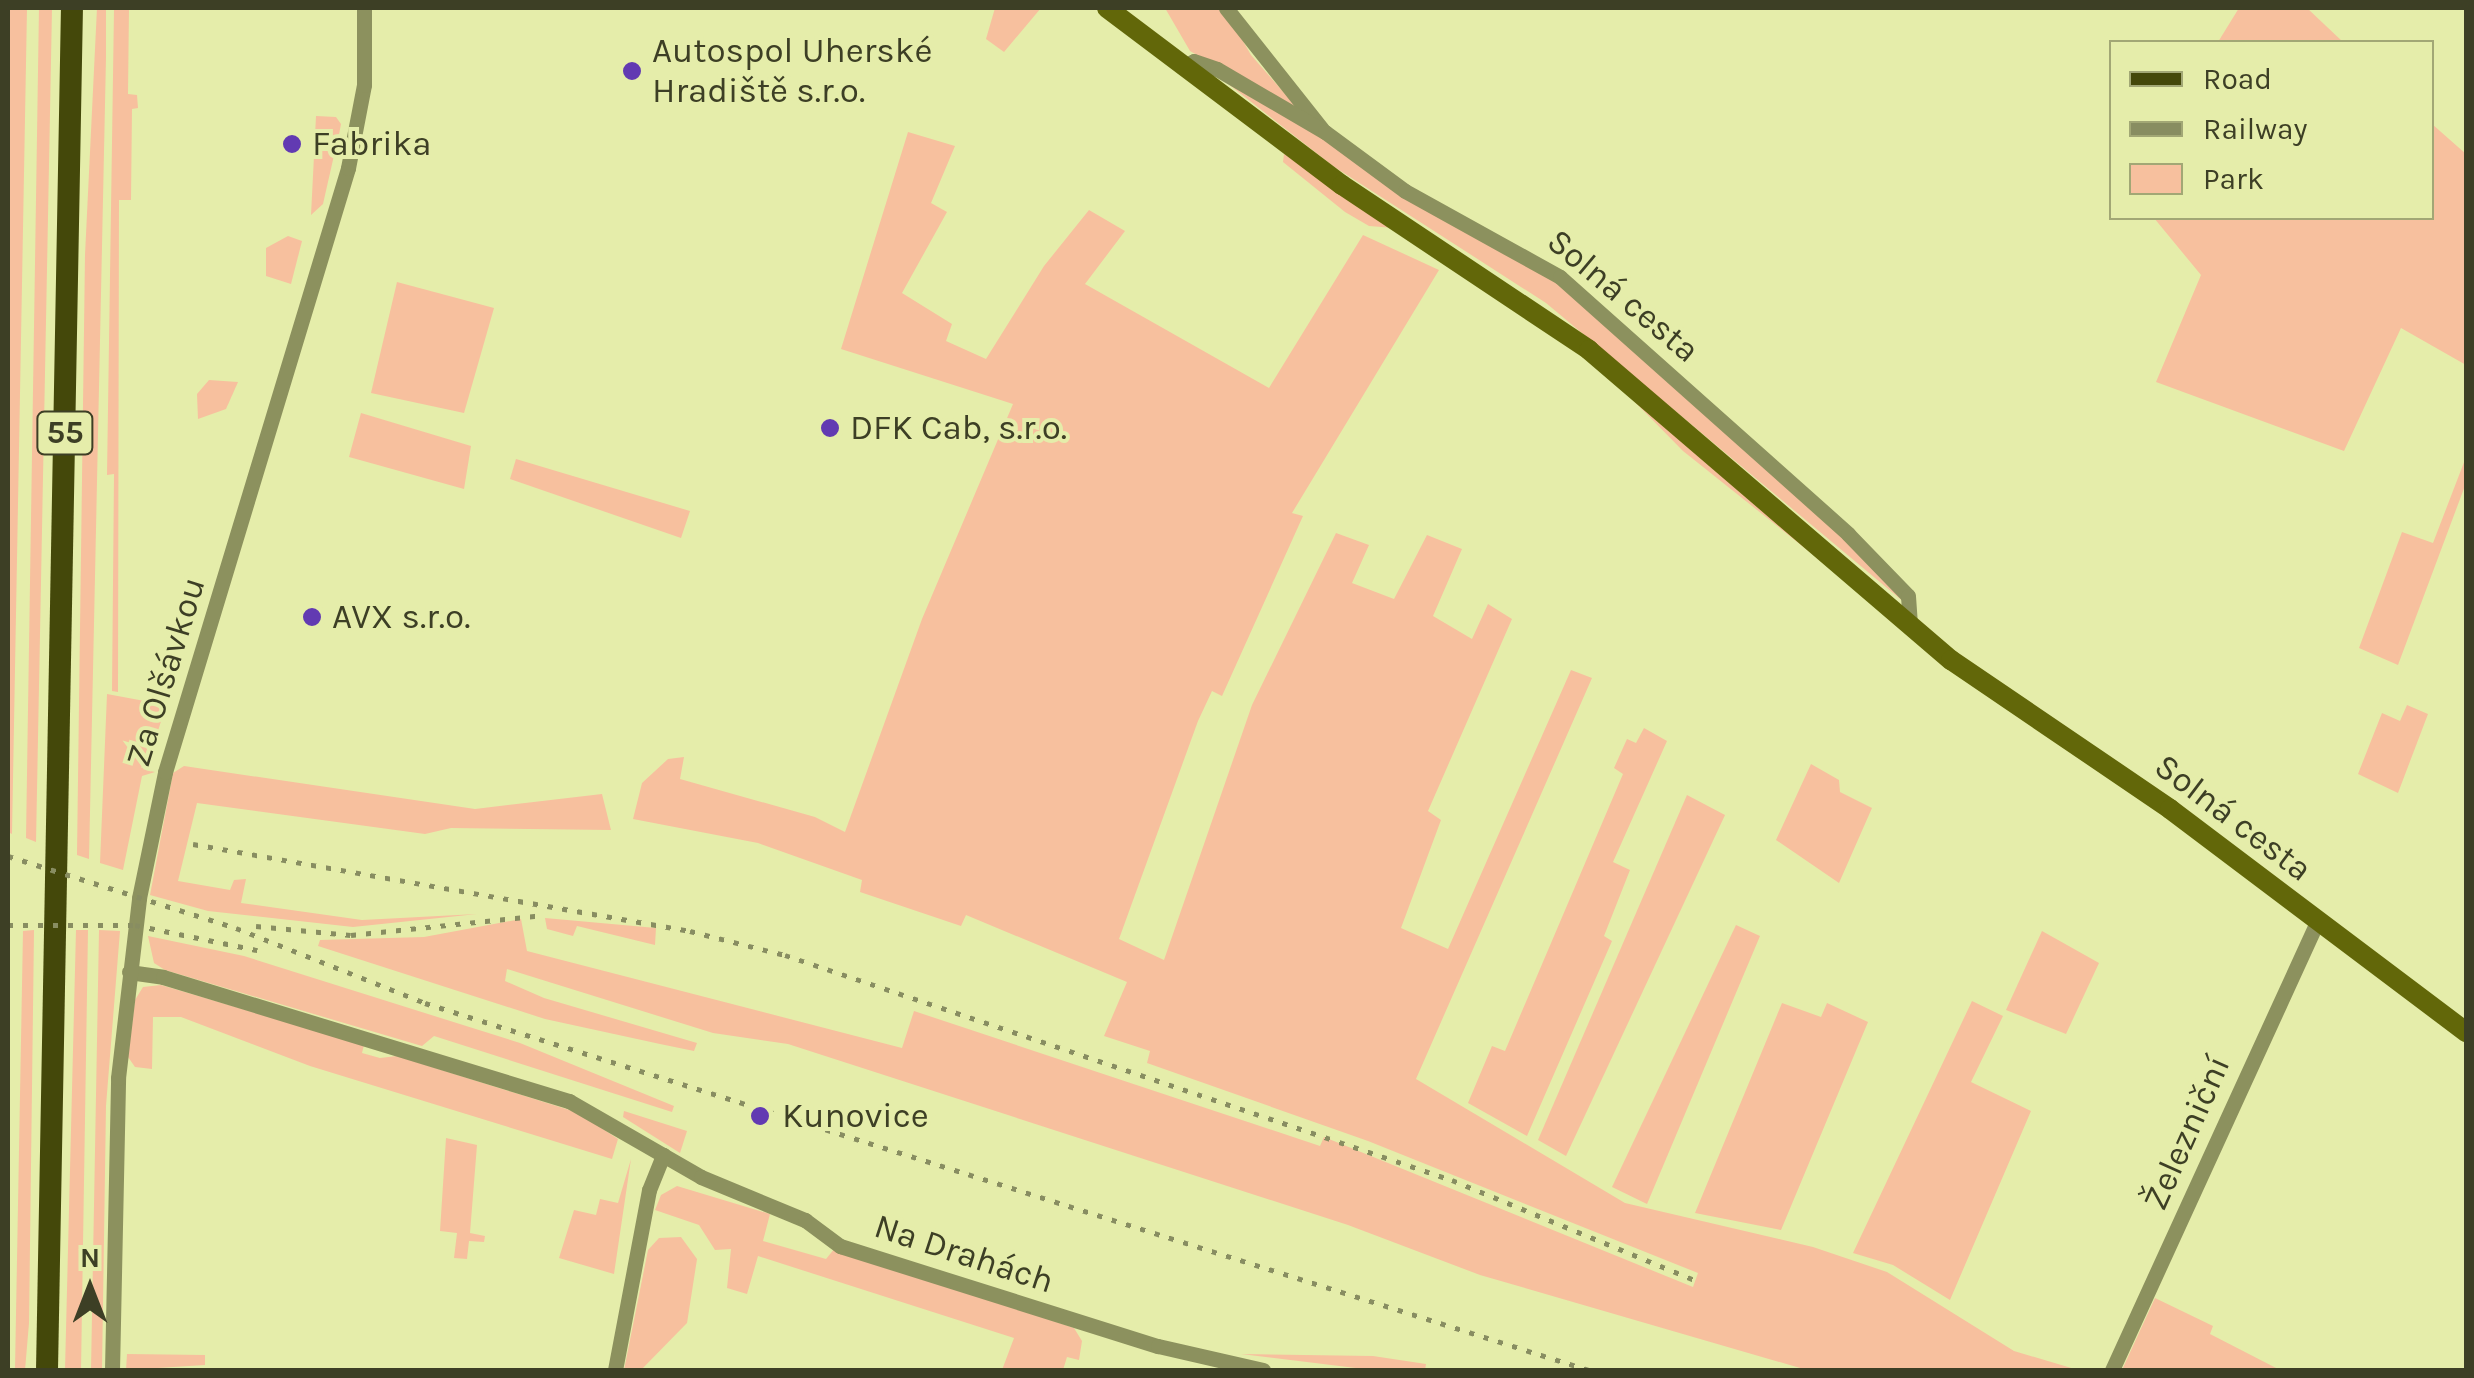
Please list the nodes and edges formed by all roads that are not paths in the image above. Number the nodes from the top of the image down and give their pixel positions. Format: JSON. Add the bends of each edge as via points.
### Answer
{"nodes":[{"id":1,"x":72,"y":8,"type":"edge"},
{"id":2,"x":364,"y":8,"type":"edge"},
{"id":3,"x":1107,"y":8,"type":"edge"},
{"id":4,"x":1226,"y":8,"type":"edge"},
{"id":5,"x":1182,"y":67,"type":"junction"},
{"id":6,"x":1325,"y":132,"type":"junction"},
{"id":7,"x":1910,"y":624,"type":"junction"},
{"id":8,"x":2318,"y":922,"type":"junction"},
{"id":9,"x":129,"y":972,"type":"junction"},
{"id":10,"x":2466,"y":1032,"type":"edge"},
{"id":11,"x":663,"y":1155,"type":"junction"},
{"id":12,"x":47,"y":1370,"type":"edge"},
{"id":13,"x":112,"y":1370,"type":"edge"},
{"id":14,"x":616,"y":1370,"type":"edge"},
{"id":15,"x":1262,"y":1370,"type":"edge"},
{"id":16,"x":2112,"y":1370,"type":"edge"}],
"edges":[{"from":1,"to":12,"type":"main road","number":"55"},
{"from":2,"to":9,"type":"street","name":"Za Olšávkou","via":[[364,85],[348,168],[165,772]]},
{"from":3,"to":5,"type":"street","name":"Solná cesta"},
{"from":4,"to":6,"type":"street"},
{"from":5,"to":6,"type":"street","name":"Solná cesta","via":[[1204,62]]},
{"from":5,"to":7,"type":"street","name":"Solná cesta","via":[[1342,186],[1577,341]]},
{"from":6,"to":7,"type":"street","name":"Solná cesta","via":[[1405,191],[1560,277],[1848,534],[1908,596]]},
{"from":7,"to":8,"type":"street","name":"Solná cesta","via":[[1989,688],[2170,809]]},
{"from":8,"to":10,"type":"street","name":"Solná cesta"},
{"from":8,"to":16,"type":"street","name":"Železniční"},
{"from":9,"to":11,"type":"street","name":"Na Drahách","via":[[164,976],[569,1101]]},
{"from":9,"to":13,"type":"street","name":"Za Olšávkou","via":[[118,1078]]},
{"from":11,"to":14,"type":"street","via":[[648,1190]]},
{"from":11,"to":15,"type":"street","name":"Na Drahách","via":[[805,1220],[840,1246],[1158,1346]]}]}
